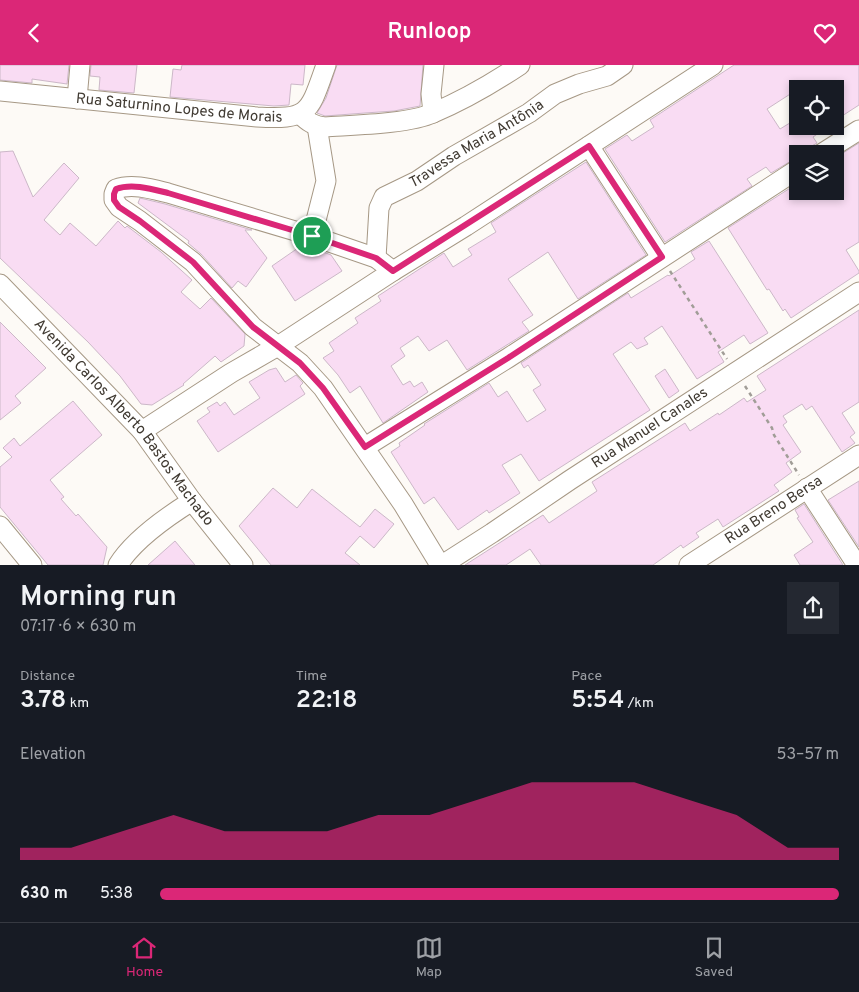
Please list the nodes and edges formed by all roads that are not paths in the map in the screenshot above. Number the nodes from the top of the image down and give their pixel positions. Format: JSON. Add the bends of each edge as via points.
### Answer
{"nodes":[{"id":1,"x":80,"y":65,"type":"edge"},
{"id":2,"x":326,"y":65,"type":"edge"},
{"id":3,"x":434,"y":65,"type":"edge"},
{"id":4,"x":520,"y":65,"type":"edge"},
{"id":5,"x":623,"y":65,"type":"edge"},
{"id":6,"x":713,"y":65,"type":"edge"},
{"id":7,"x":0,"y":91,"type":"edge"},
{"id":8,"x":77,"y":99,"type":"junction"},
{"id":9,"x":434,"y":113,"type":"junction"},
{"id":10,"x":300,"y":114,"type":"junction"},
{"id":11,"x":317,"y":126,"type":"junction"},
{"id":12,"x":859,"y":130,"type":"edge"},
{"id":13,"x":835,"y":145,"type":"edge"},
{"id":14,"x":589,"y":146,"type":"junction"},
{"id":15,"x":789,"y":175,"type":"edge"},
{"id":16,"x":312,"y":236,"type":"junction"},
{"id":17,"x":662,"y":257,"type":"junction"},
{"id":18,"x":376,"y":258,"type":"junction"},
{"id":19,"x":393,"y":271,"type":"junction"},
{"id":20,"x":0,"y":284,"type":"edge"},
{"id":21,"x":859,"y":292,"type":"edge"},
{"id":22,"x":278,"y":346,"type":"junction"},
{"id":23,"x":142,"y":431,"type":"junction"},
{"id":24,"x":365,"y":447,"type":"junction"},
{"id":25,"x":859,"y":455,"type":"edge"},
{"id":26,"x":807,"y":488,"type":"junction"},
{"id":27,"x":192,"y":501,"type":"junction"},
{"id":28,"x":4,"y":538,"type":"edge"},
{"id":29,"x":32,"y":565,"type":"edge"},
{"id":30,"x":118,"y":565,"type":"edge"},
{"id":31,"x":243,"y":565,"type":"edge"},
{"id":32,"x":441,"y":565,"type":"edge"},
{"id":33,"x":689,"y":565,"type":"edge"},
{"id":34,"x":857,"y":565,"type":"edge"}],
"edges":[{"from":1,"to":8,"type":"street"},
{"from":2,"to":10,"type":"street","name":"Rua Saturnino Lopes de Morais","via":[[313,102]]},
{"from":3,"to":9,"type":"street"},
{"from":4,"to":9,"type":"street"},
{"from":5,"to":18,"type":"street","name":"Travessa Maria Antônia","via":[[608,76],[555,94],[417,181],[384,197],[379,208]]},
{"from":6,"to":14,"type":"street"},
{"from":7,"to":8,"type":"street","name":"Rua Saturnino Lopes de Morais"},
{"from":8,"to":10,"type":"street","name":"Rua Saturnino Lopes de Morais","via":[[285,119]]},
{"from":9,"to":11,"type":"street","via":[[385,122]]},
{"from":10,"to":11,"type":"street","via":[[308,123]]},
{"from":11,"to":16,"type":"street","via":[[326,181]]},
{"from":12,"to":13,"type":"street"},
{"from":14,"to":17,"type":"street"},
{"from":14,"to":19,"type":"street"},
{"from":15,"to":17,"type":"street"},
{"from":16,"to":18,"type":"street"},
{"from":16,"to":22,"type":"street","via":[[152,189],[122,187],[114,194],[119,207],[193,262],[253,327]]},
{"from":17,"to":24,"type":"street"},
{"from":18,"to":19,"type":"street"},
{"from":19,"to":22,"type":"street"},
{"from":20,"to":23,"type":"street","name":"Avenida Carlos Alberto Bastos Machado"},
{"from":21,"to":32,"type":"street","name":"Rua Manuel Canales"},
{"from":22,"to":23,"type":"street"},
{"from":22,"to":24,"type":"street","via":[[300,363],[323,388]]},
{"from":23,"to":27,"type":"street","name":"Avenida Carlos Alberto Bastos Machado"},
{"from":24,"to":32,"type":"street"},
{"from":25,"to":26,"type":"street","name":"Rua Breno Bersa"},
{"from":26,"to":33,"type":"street","name":"Rua Breno Bersa"},
{"from":26,"to":34,"type":"street"},
{"from":27,"to":30,"type":"street","via":[[152,530]]},
{"from":27,"to":31,"type":"street","name":"Avenida Carlos Alberto Bastos Machado"},
{"from":28,"to":29,"type":"street"}]}
